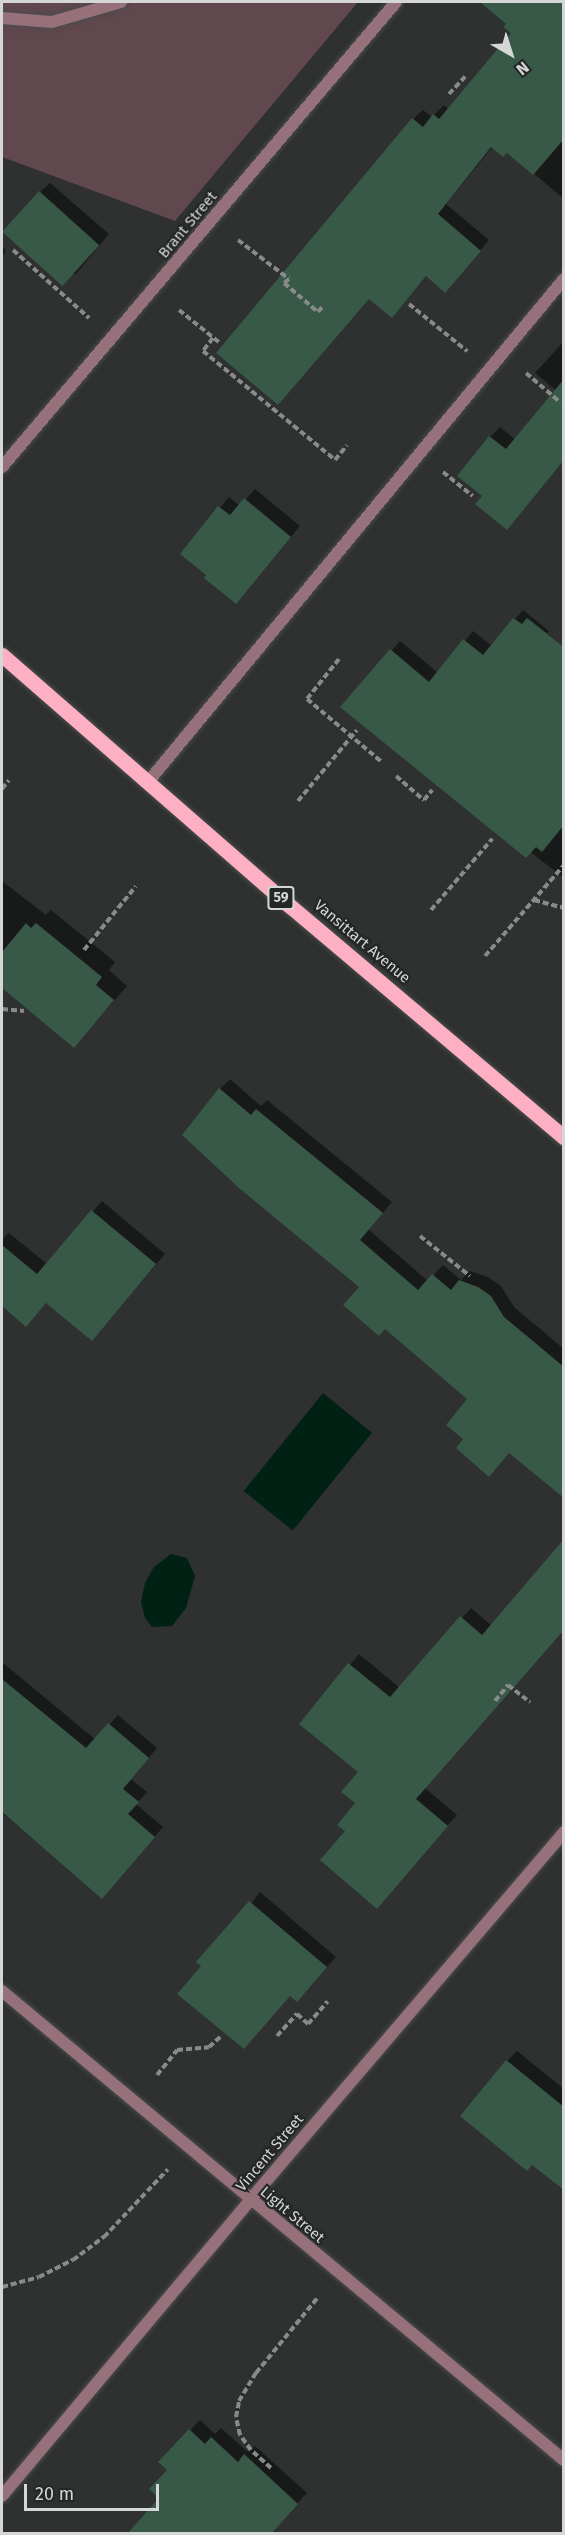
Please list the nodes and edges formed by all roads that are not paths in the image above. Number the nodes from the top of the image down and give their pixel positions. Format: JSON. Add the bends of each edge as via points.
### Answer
{"nodes":[{"id":1,"x":121,"y":2,"type":"edge"},
{"id":2,"x":396,"y":2,"type":"edge"},
{"id":3,"x":2,"y":18,"type":"edge"},
{"id":4,"x":564,"y":279,"type":"edge"},
{"id":5,"x":2,"y":467,"type":"edge"},
{"id":6,"x":2,"y":655,"type":"edge"},
{"id":7,"x":148,"y":782,"type":"junction"},
{"id":8,"x":564,"y":1137,"type":"edge"},
{"id":9,"x":564,"y":1833,"type":"edge"},
{"id":10,"x":2,"y":1991,"type":"edge"},
{"id":11,"x":250,"y":2200,"type":"junction"},
{"id":12,"x":564,"y":2460,"type":"edge"},
{"id":13,"x":2,"y":2496,"type":"edge"}],
"edges":[{"from":1,"to":3,"type":"street","via":[[52,22]]},
{"from":2,"to":5,"type":"street","name":"Brant Street"},
{"from":4,"to":7,"type":"street"},
{"from":6,"to":7,"type":"main road","name":"Vansittart Avenue","number":"59"},
{"from":7,"to":8,"type":"main road","name":"Vansittart Avenue","number":"59"},
{"from":9,"to":11,"type":"street","name":"Vincent Street"},
{"from":10,"to":11,"type":"street","name":"Light Street"},
{"from":11,"to":12,"type":"street","name":"Light Street"},
{"from":11,"to":13,"type":"street","name":"Vincent Street"}]}
